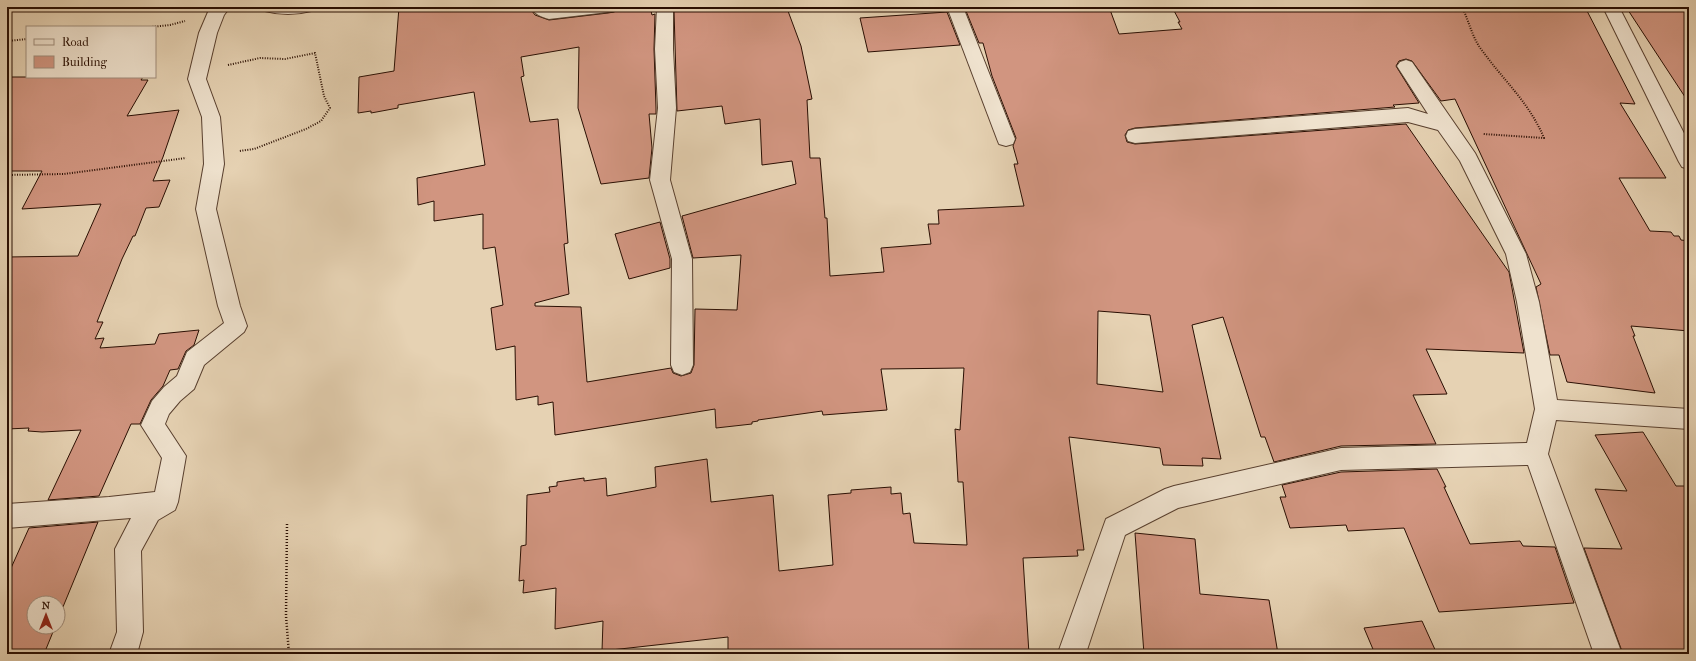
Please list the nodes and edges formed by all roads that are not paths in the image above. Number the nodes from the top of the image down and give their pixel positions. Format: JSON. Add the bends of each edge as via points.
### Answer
{"nodes":[{"id":1,"x":271,"y":7,"type":"edge"},
{"id":2,"x":305,"y":7,"type":"edge"},
{"id":3,"x":538,"y":7,"type":"edge"},
{"id":4,"x":608,"y":7,"type":"edge"},
{"id":5,"x":665,"y":7,"type":"edge"},
{"id":6,"x":955,"y":7,"type":"edge"},
{"id":7,"x":1610,"y":7,"type":"edge"},
{"id":8,"x":219,"y":10,"type":"edge"},
{"id":9,"x":1406,"y":66,"type":"dead end"},
{"id":10,"x":1445,"y":124,"type":"junction"},
{"id":11,"x":1135,"y":136,"type":"dead end"},
{"id":12,"x":1006,"y":139,"type":"dead end"},
{"id":13,"x":1689,"y":162,"type":"edge"},
{"id":14,"x":682,"y":365,"type":"dead end"},
{"id":15,"x":1547,"y":409,"type":"junction"},
{"id":16,"x":1689,"y":419,"type":"edge"},
{"id":17,"x":1536,"y":454,"type":"junction"},
{"id":18,"x":166,"y":502,"type":"junction"},
{"id":19,"x":7,"y":516,"type":"edge"},
{"id":20,"x":122,"y":654,"type":"edge"},
{"id":21,"x":1074,"y":654,"type":"edge"},
{"id":22,"x":1608,"y":654,"type":"edge"}],
"edges":[{"from":1,"to":2,"type":"street"},
{"from":3,"to":4,"type":"street","via":[[549,14]]},
{"from":5,"to":14,"type":"street","via":[[667,108],[660,180],[682,259]]},
{"from":6,"to":12,"type":"street"},
{"from":7,"to":13,"type":"street"},
{"from":8,"to":18,"type":"street","via":[[208,33],[197,79],[211,117],[214,164],[206,209],[236,326],[194,359],[186,382],[160,408],[153,425],[174,456]]},
{"from":9,"to":10,"type":"street"},
{"from":10,"to":11,"type":"street","via":[[1408,115]]},
{"from":10,"to":15,"type":"street","via":[[1468,158],[1516,254],[1528,302]]},
{"from":15,"to":16,"type":"street"},
{"from":15,"to":17,"type":"street"},
{"from":17,"to":21,"type":"street","via":[[1341,459],[1174,497],[1115,527],[1073,650]]},
{"from":17,"to":22,"type":"street"},
{"from":18,"to":19,"type":"street","via":[[108,510]]},
{"from":18,"to":20,"type":"street","via":[[149,512],[128,549],[130,632]]}]}
